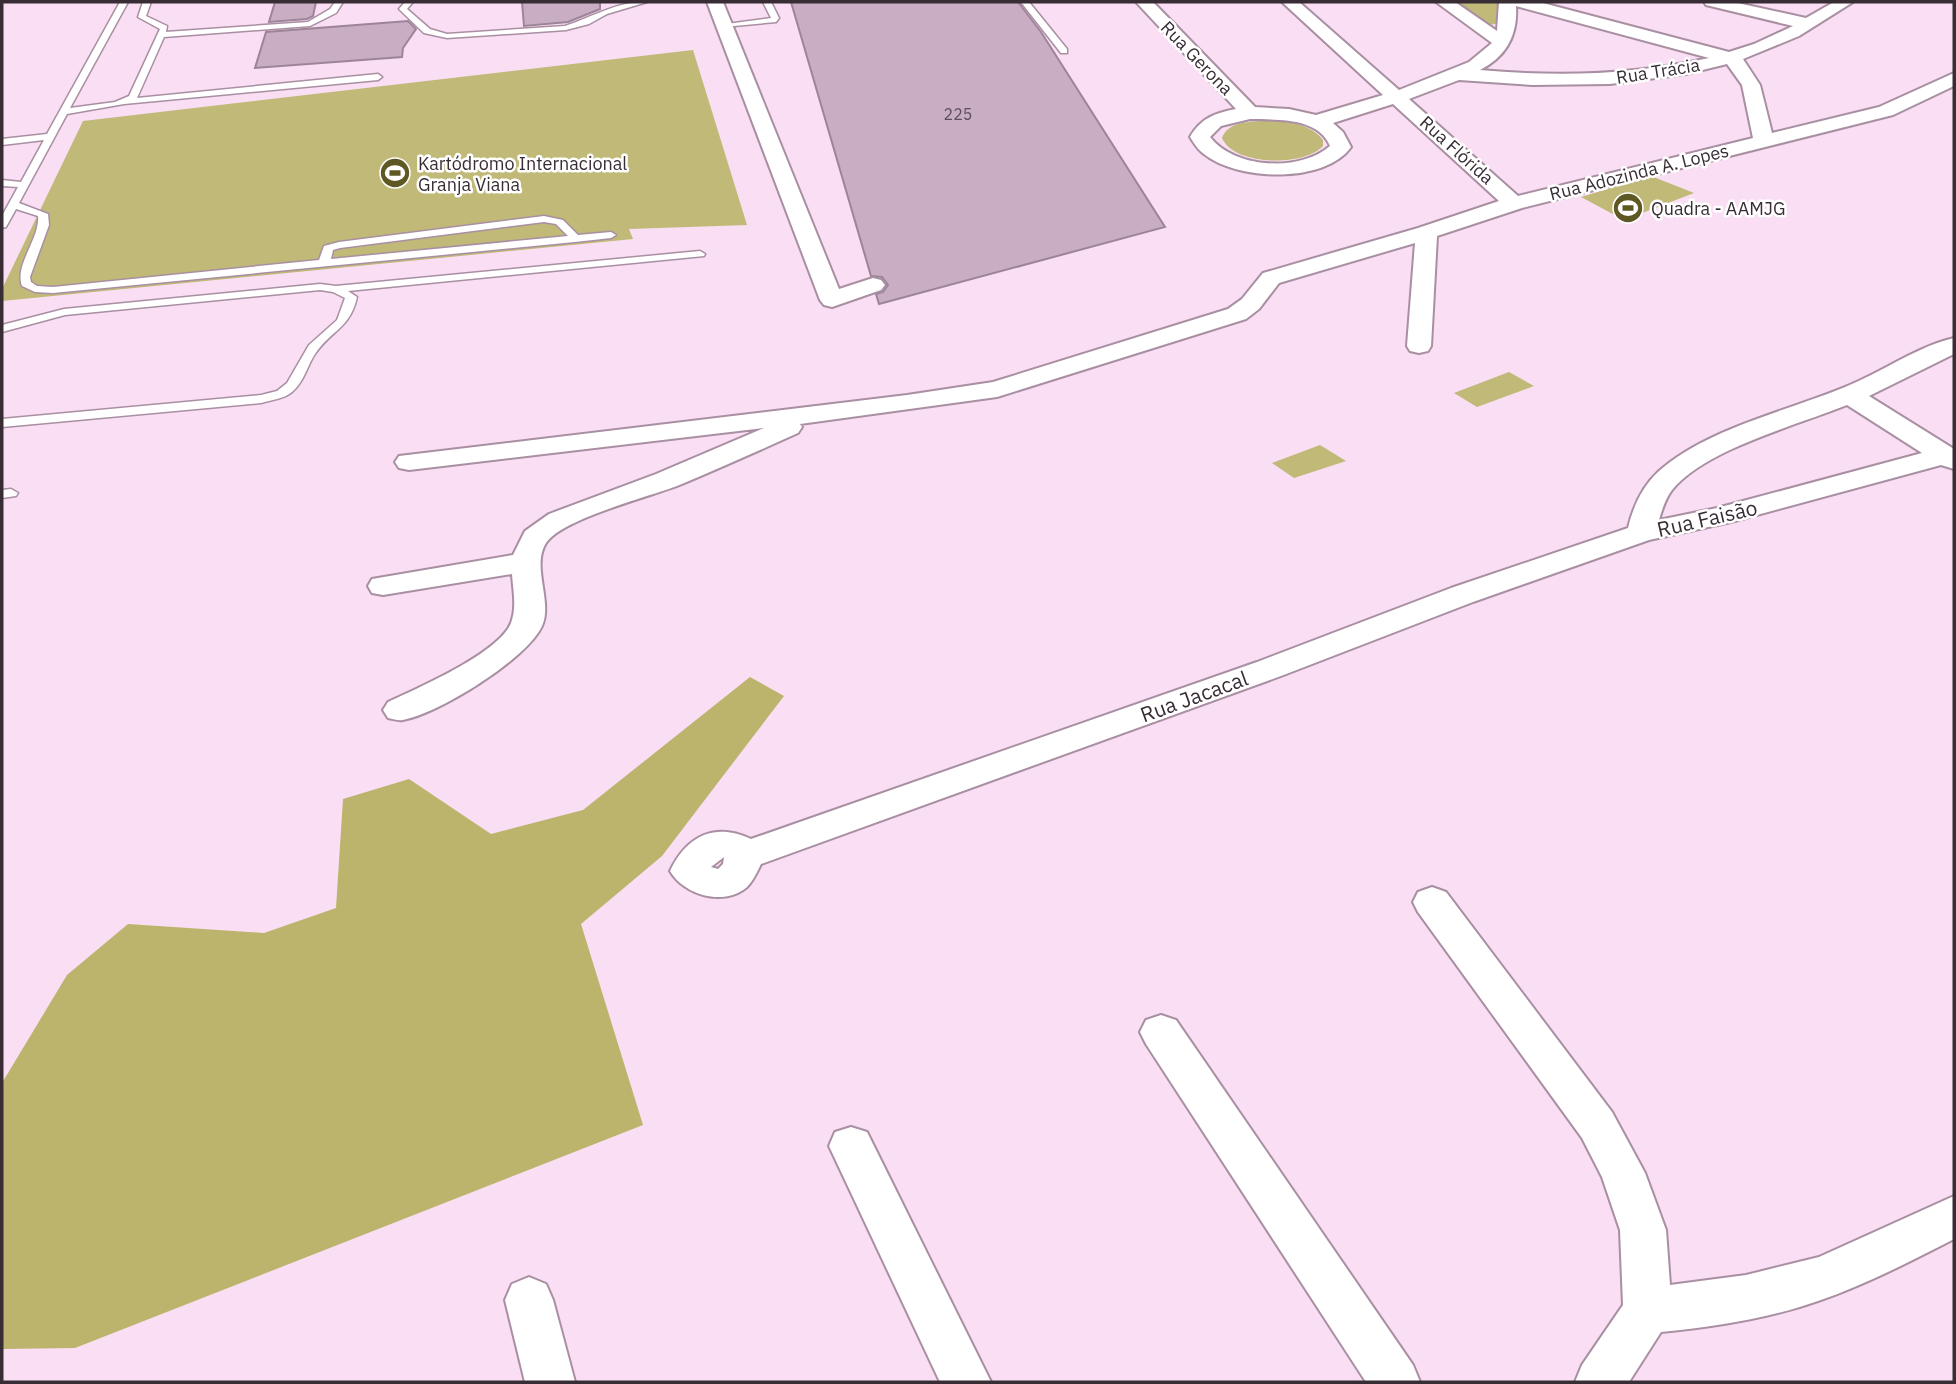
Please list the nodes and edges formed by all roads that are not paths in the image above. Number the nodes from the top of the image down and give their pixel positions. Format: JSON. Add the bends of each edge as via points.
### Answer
{"nodes":[{"id":1,"x":124,"y":2,"type":"edge"},
{"id":2,"x":147,"y":2,"type":"edge"},
{"id":3,"x":339,"y":2,"type":"edge"},
{"id":4,"x":410,"y":2,"type":"edge"},
{"id":5,"x":643,"y":2,"type":"edge"},
{"id":6,"x":715,"y":2,"type":"edge"},
{"id":7,"x":767,"y":2,"type":"edge"},
{"id":8,"x":1026,"y":2,"type":"edge"},
{"id":9,"x":1144,"y":2,"type":"edge"},
{"id":10,"x":1290,"y":2,"type":"edge"},
{"id":11,"x":1444,"y":2,"type":"edge"},
{"id":12,"x":1507,"y":2,"type":"edge"},
{"id":13,"x":1521,"y":2,"type":"edge"},
{"id":14,"x":1712,"y":2,"type":"edge"},
{"id":15,"x":1845,"y":2,"type":"edge"},
{"id":16,"x":1809,"y":24,"type":"junction"},
{"id":17,"x":723,"y":25,"type":"junction"},
{"id":18,"x":161,"y":34,"type":"junction"},
{"id":19,"x":1502,"y":42,"type":"junction"},
{"id":20,"x":1064,"y":51,"type":"dead end"},
{"id":21,"x":1730,"y":58,"type":"junction"},
{"id":22,"x":1457,"y":74,"type":"junction"},
{"id":23,"x":378,"y":77,"type":"dead end"},
{"id":24,"x":1954,"y":79,"type":"edge"},
{"id":25,"x":1399,"y":97,"type":"junction"},
{"id":26,"x":126,"y":102,"type":"junction"},
{"id":27,"x":62,"y":112,"type":"junction"},
{"id":28,"x":1251,"y":113,"type":"junction"},
{"id":29,"x":1314,"y":122,"type":"junction"},
{"id":30,"x":49,"y":137,"type":"junction"},
{"id":31,"x":2,"y":142,"type":"edge"},
{"id":32,"x":1763,"y":142,"type":"junction"},
{"id":33,"x":2,"y":183,"type":"edge"},
{"id":34,"x":23,"y":185,"type":"junction"},
{"id":35,"x":1514,"y":203,"type":"junction"},
{"id":36,"x":12,"y":204,"type":"junction"},
{"id":37,"x":2,"y":225,"type":"edge"},
{"id":38,"x":451,"y":229,"type":"junction"},
{"id":39,"x":1426,"y":233,"type":"junction"},
{"id":40,"x":611,"y":235,"type":"dead end"},
{"id":41,"x":575,"y":239,"type":"junction"},
{"id":42,"x":453,"y":251,"type":"junction"},
{"id":43,"x":700,"y":254,"type":"dead end"},
{"id":44,"x":324,"y":264,"type":"junction"},
{"id":45,"x":873,"y":285,"type":"dead end"},
{"id":46,"x":336,"y":289,"type":"junction"},
{"id":47,"x":2,"y":328,"type":"edge"},
{"id":48,"x":1954,"y":345,"type":"edge"},
{"id":49,"x":1419,"y":346,"type":"dead end"},
{"id":50,"x":1850,"y":395,"type":"junction"},
{"id":51,"x":823,"y":413,"type":"junction"},
{"id":52,"x":2,"y":423,"type":"edge"},
{"id":53,"x":1950,"y":458,"type":"edge"},
{"id":54,"x":410,"y":461,"type":"dead end"},
{"id":55,"x":1641,"y":533,"type":"junction"},
{"id":56,"x":527,"y":562,"type":"junction"},
{"id":57,"x":383,"y":586,"type":"dead end"},
{"id":58,"x":400,"y":710,"type":"dead end"},
{"id":59,"x":745,"y":855,"type":"dead end"},
{"id":60,"x":1432,"y":902,"type":"dead end"},
{"id":61,"x":1161,"y":1032,"type":"dead end"},
{"id":62,"x":850,"y":1146,"type":"dead end"},
{"id":63,"x":1954,"y":1217,"type":"edge"},
{"id":64,"x":529,"y":1300,"type":"dead end"},
{"id":65,"x":1647,"y":1311,"type":"junction"},
{"id":66,"x":550,"y":1382,"type":"edge"},
{"id":67,"x":966,"y":1382,"type":"edge"},
{"id":68,"x":1395,"y":1382,"type":"edge"},
{"id":69,"x":1600,"y":1382,"type":"edge"}],
"edges":[{"from":1,"to":27,"type":"lane"},
{"from":2,"to":18,"type":"lane","via":[[142,17],[164,28]]},
{"from":3,"to":18,"type":"lane","via":[[310,24]]},
{"from":4,"to":5,"type":"lane","via":[[403,9],[426,31],[447,36],[565,28]]},
{"from":6,"to":17,"type":"street"},
{"from":7,"to":17,"type":"lane","via":[[774,20]]},
{"from":8,"to":20,"type":"lane"},
{"from":9,"to":28,"type":"street","name":"Rua Gerona"},
{"from":10,"to":25,"type":"street","name":"Rua Flórida"},
{"from":11,"to":19,"type":"street"},
{"from":12,"to":19,"type":"street","via":[[1509,16]]},
{"from":13,"to":21,"type":"street"},
{"from":14,"to":16,"type":"street"},
{"from":15,"to":16,"type":"street","name":"Rua Trácia"},
{"from":16,"to":21,"type":"street","name":"Rua Trácia"},
{"from":17,"to":45,"type":"street","via":[[832,300]]},
{"from":18,"to":26,"type":"lane","via":[[136,94]]},
{"from":19,"to":22,"type":"street","via":[[1488,58]]},
{"from":21,"to":22,"type":"street","name":"Rua Trácia","via":[[1662,72],[1584,80]]},
{"from":21,"to":32,"type":"street","via":[[1748,78],[1760,110]]},
{"from":22,"to":25,"type":"street"},
{"from":23,"to":26,"type":"lane"},
{"from":24,"to":32,"type":"street","name":"Rua Adozinda A. Lopes","via":[[1886,111]]},
{"from":25,"to":29,"type":"street"},
{"from":25,"to":35,"type":"street","name":"Rua Flórida"},
{"from":26,"to":27,"type":"lane"},
{"from":27,"to":30,"type":"lane"},
{"from":28,"to":29,"type":"street"},
{"from":28,"to":29,"type":"street","via":[[1203,128],[1204,146],[1255,167],[1303,167],[1328,159],[1341,147],[1339,138]]},
{"from":30,"to":31,"type":"lane"},
{"from":30,"to":34,"type":"lane"},
{"from":32,"to":35,"type":"street","name":"Rua Adozinda A. Lopes"},
{"from":33,"to":34,"type":"lane"},
{"from":34,"to":36,"type":"lane"},
{"from":35,"to":39,"type":"street","name":"Rua Adozinda A. Lopes"},
{"from":36,"to":37,"type":"lane"},
{"from":36,"to":44,"type":"lane","via":[[43,214],[44,225],[25,277],[26,284],[35,289],[96,288]]},
{"from":38,"to":41,"type":"lane","via":[[556,219],[569,227]]},
{"from":38,"to":42,"type":"lane"},
{"from":38,"to":44,"type":"lane","via":[[328,248]]},
{"from":39,"to":49,"type":"street"},
{"from":39,"to":51,"type":"street","name":"Rua Adozinda A. Lopes","via":[[1271,278],[1261,285],[1256,301],[1237,313],[1032,378],[985,390]]},
{"from":40,"to":41,"type":"lane"},
{"from":41,"to":42,"type":"lane"},
{"from":42,"to":44,"type":"lane"},
{"from":43,"to":46,"type":"lane"},
{"from":46,"to":47,"type":"lane","via":[[64,312]]},
{"from":46,"to":52,"type":"lane","via":[[351,297],[349,312],[339,328],[313,348],[298,377],[281,394]]},
{"from":48,"to":50,"type":"street","name":"Rua Faisão"},
{"from":50,"to":53,"type":"street"},
{"from":50,"to":55,"type":"street","name":"Rua Faisão","via":[[1687,463],[1667,478],[1648,504]]},
{"from":51,"to":54,"type":"street"},
{"from":51,"to":56,"type":"street","via":[[556,522],[537,534]]},
{"from":53,"to":55,"type":"street","name":"Rua Faisão"},
{"from":55,"to":59,"type":"street","name":"Rua Jacacal"},
{"from":56,"to":57,"type":"street"},
{"from":56,"to":58,"type":"street","via":[[531,613],[525,630],[489,663]]},
{"from":60,"to":65,"type":"street","via":[[1597,1125],[1616,1161],[1643,1230]]},
{"from":61,"to":68,"type":"street"},
{"from":62,"to":67,"type":"street"},
{"from":63,"to":65,"type":"street","via":[[1840,1270],[1787,1288],[1720,1303]]},
{"from":64,"to":66,"type":"street"},
{"from":65,"to":69,"type":"street"}]}
